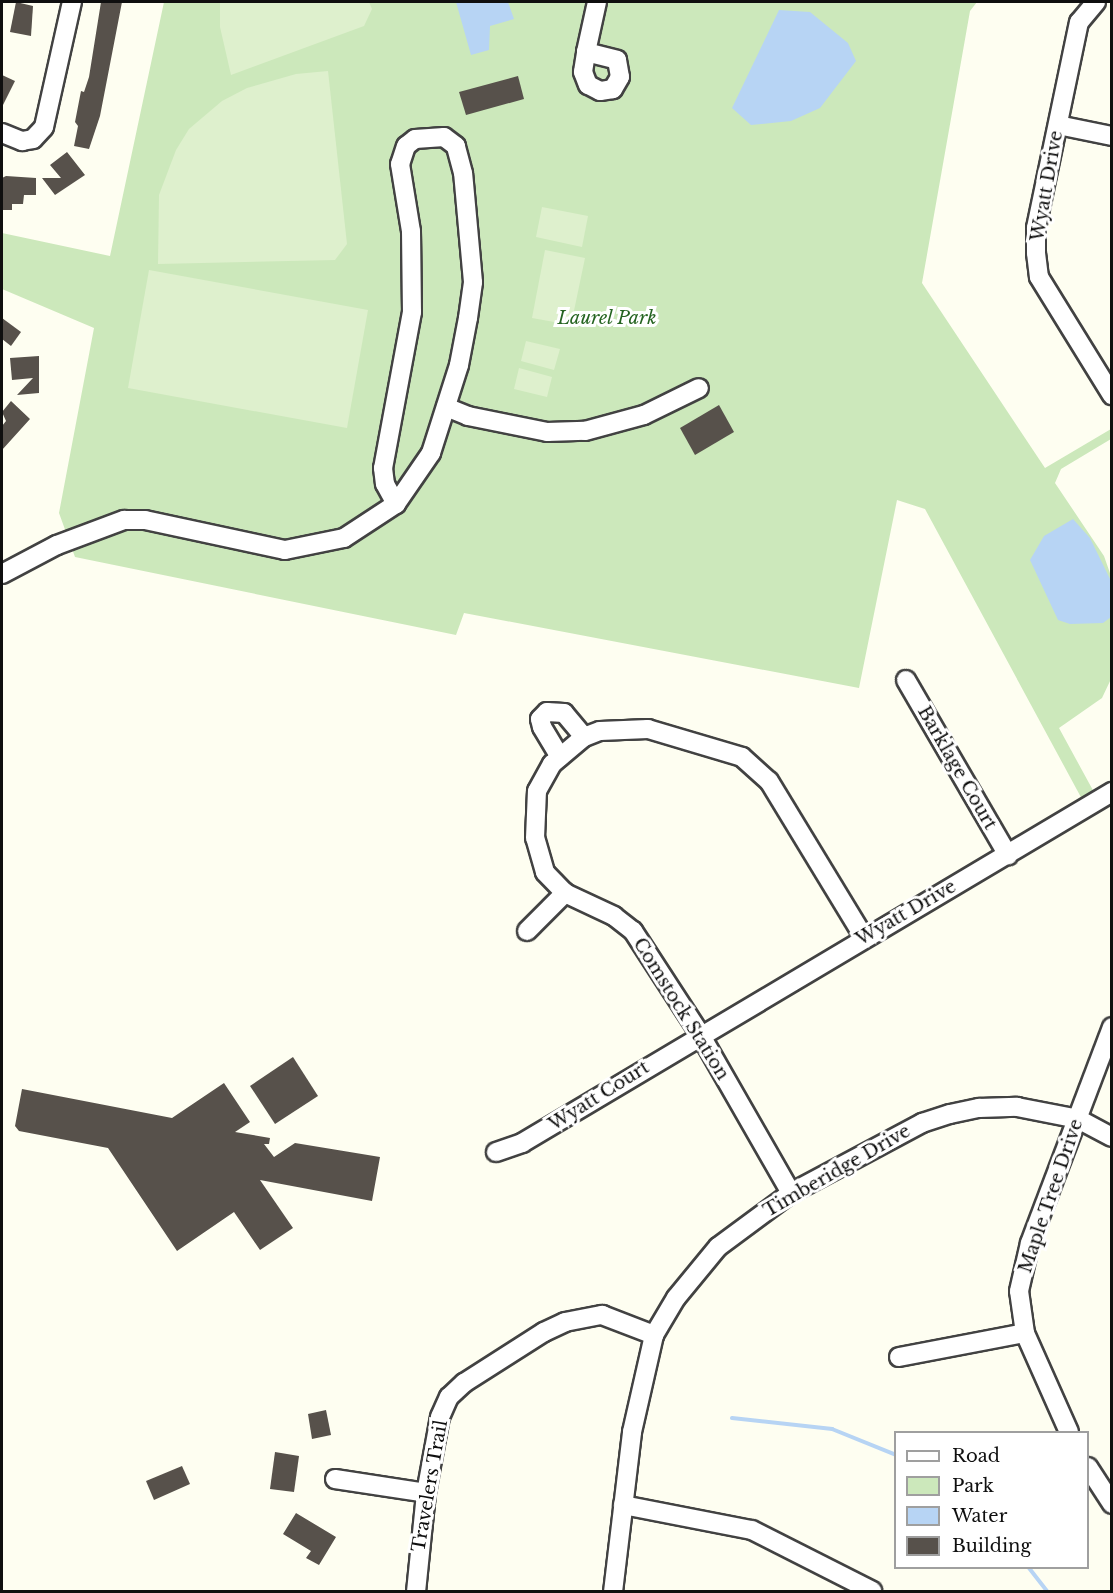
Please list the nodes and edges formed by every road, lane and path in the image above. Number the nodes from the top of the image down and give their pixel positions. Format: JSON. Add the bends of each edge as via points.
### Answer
{"nodes":[{"id":1,"x":72,"y":2,"type":"edge"},
{"id":2,"x":597,"y":2,"type":"edge"},
{"id":3,"x":1096,"y":2,"type":"edge"},
{"id":4,"x":586,"y":52,"type":"dead end"},
{"id":5,"x":1058,"y":125,"type":"junction"},
{"id":6,"x":2,"y":133,"type":"edge"},
{"id":7,"x":1112,"y":136,"type":"edge"},
{"id":8,"x":699,"y":388,"type":"dead end"},
{"id":9,"x":1112,"y":395,"type":"edge"},
{"id":10,"x":446,"y":407,"type":"junction"},
{"id":11,"x":396,"y":504,"type":"junction"},
{"id":12,"x":2,"y":574,"type":"edge"},
{"id":13,"x":906,"y":680,"type":"dead end"},
{"id":14,"x":584,"y":736,"type":"junction"},
{"id":15,"x":560,"y":757,"type":"junction"},
{"id":16,"x":1112,"y":792,"type":"edge"},
{"id":17,"x":1008,"y":855,"type":"junction"},
{"id":18,"x":565,"y":892,"type":"junction"},
{"id":19,"x":527,"y":931,"type":"dead end"},
{"id":20,"x":864,"y":937,"type":"junction"},
{"id":21,"x":1112,"y":1027,"type":"edge"},
{"id":22,"x":700,"y":1034,"type":"junction"},
{"id":23,"x":1078,"y":1119,"type":"junction"},
{"id":24,"x":1112,"y":1137,"type":"edge"},
{"id":25,"x":496,"y":1152,"type":"dead end"},
{"id":26,"x":791,"y":1193,"type":"junction"},
{"id":27,"x":1024,"y":1333,"type":"junction"},
{"id":28,"x":654,"y":1335,"type":"junction"},
{"id":29,"x":899,"y":1357,"type":"dead end"},
{"id":30,"x":1069,"y":1431,"type":"edge"},
{"id":31,"x":1089,"y":1469,"type":"edge"},
{"id":32,"x":335,"y":1479,"type":"dead end"},
{"id":33,"x":426,"y":1493,"type":"junction"},
{"id":34,"x":1112,"y":1504,"type":"edge"},
{"id":35,"x":623,"y":1505,"type":"junction"},
{"id":36,"x":872,"y":1591,"type":"edge"},
{"id":37,"x":416,"y":1592,"type":"edge"},
{"id":38,"x":613,"y":1592,"type":"edge"}],
"edges":[{"from":1,"to":6,"type":"street","via":[[44,127],[33,139],[22,141]]},
{"from":2,"to":4,"type":"street"},
{"from":3,"to":5,"type":"street","name":"Wyatt Drive","via":[[1079,22]]},
{"from":5,"to":7,"type":"street"},
{"from":5,"to":9,"type":"street","name":"Wyatt Drive","via":[[1036,228],[1039,277]]},
{"from":8,"to":10,"type":"street","via":[[644,415],[585,431],[547,432],[468,416]]},
{"from":10,"to":11,"type":"street","via":[[431,453]]},
{"from":10,"to":11,"type":"street","via":[[468,318],[473,282],[471,240],[456,146],[444,137],[429,137],[415,139],[406,146],[400,164],[411,231],[412,312],[383,468]]},
{"from":11,"to":12,"type":"street","via":[[344,538],[285,550],[145,520],[124,520],[66,541]]},
{"from":13,"to":17,"type":"street","name":"Barklage Court"},
{"from":14,"to":15,"type":"street","name":"Comstock Station"},
{"from":14,"to":15,"type":"street","via":[[564,713],[547,712],[540,719],[542,727]]},
{"from":14,"to":20,"type":"street","name":"Comstock Station","via":[[622,728],[648,729],[742,757],[769,781]]},
{"from":15,"to":18,"type":"street","name":"Comstock Station","via":[[537,791],[534,816],[535,838],[545,872]]},
{"from":16,"to":17,"type":"street","name":"Wyatt Drive"},
{"from":17,"to":20,"type":"street","name":"Wyatt Drive"},
{"from":18,"to":19,"type":"street"},
{"from":18,"to":22,"type":"street","name":"Comstock Station","via":[[614,916],[633,931]]},
{"from":20,"to":22,"type":"street","name":"Wyatt Drive"},
{"from":21,"to":23,"type":"street","name":"Maple Tree Drive"},
{"from":22,"to":25,"type":"street","name":"Wyatt Court","via":[[522,1143]]},
{"from":22,"to":26,"type":"street","name":"Comstock Station"},
{"from":23,"to":24,"type":"street","name":"Timberidge Drive"},
{"from":23,"to":26,"type":"street","name":"Timberidge Drive","via":[[1017,1107],[950,1114],[922,1123]]},
{"from":23,"to":27,"type":"street","name":"Maple Tree Drive","via":[[1026,1259],[1019,1291]]},
{"from":26,"to":28,"type":"street","name":"Timberidge Drive","via":[[730,1236],[706,1259]]},
{"from":27,"to":29,"type":"street"},
{"from":27,"to":30,"type":"street","name":"Maple Tree Drive"},
{"from":28,"to":33,"type":"street","name":"Travelers Trail","via":[[617,1318],[585,1316],[544,1332],[464,1383],[449,1398],[440,1417]]},
{"from":28,"to":35,"type":"street","name":"Timberidge Drive","via":[[632,1432]]},
{"from":31,"to":34,"type":"street"},
{"from":32,"to":33,"type":"street"},
{"from":33,"to":37,"type":"street","name":"Travelers Trail"},
{"from":35,"to":36,"type":"street","via":[[752,1530]]},
{"from":35,"to":38,"type":"street","name":"Timberidge Drive"}]}
